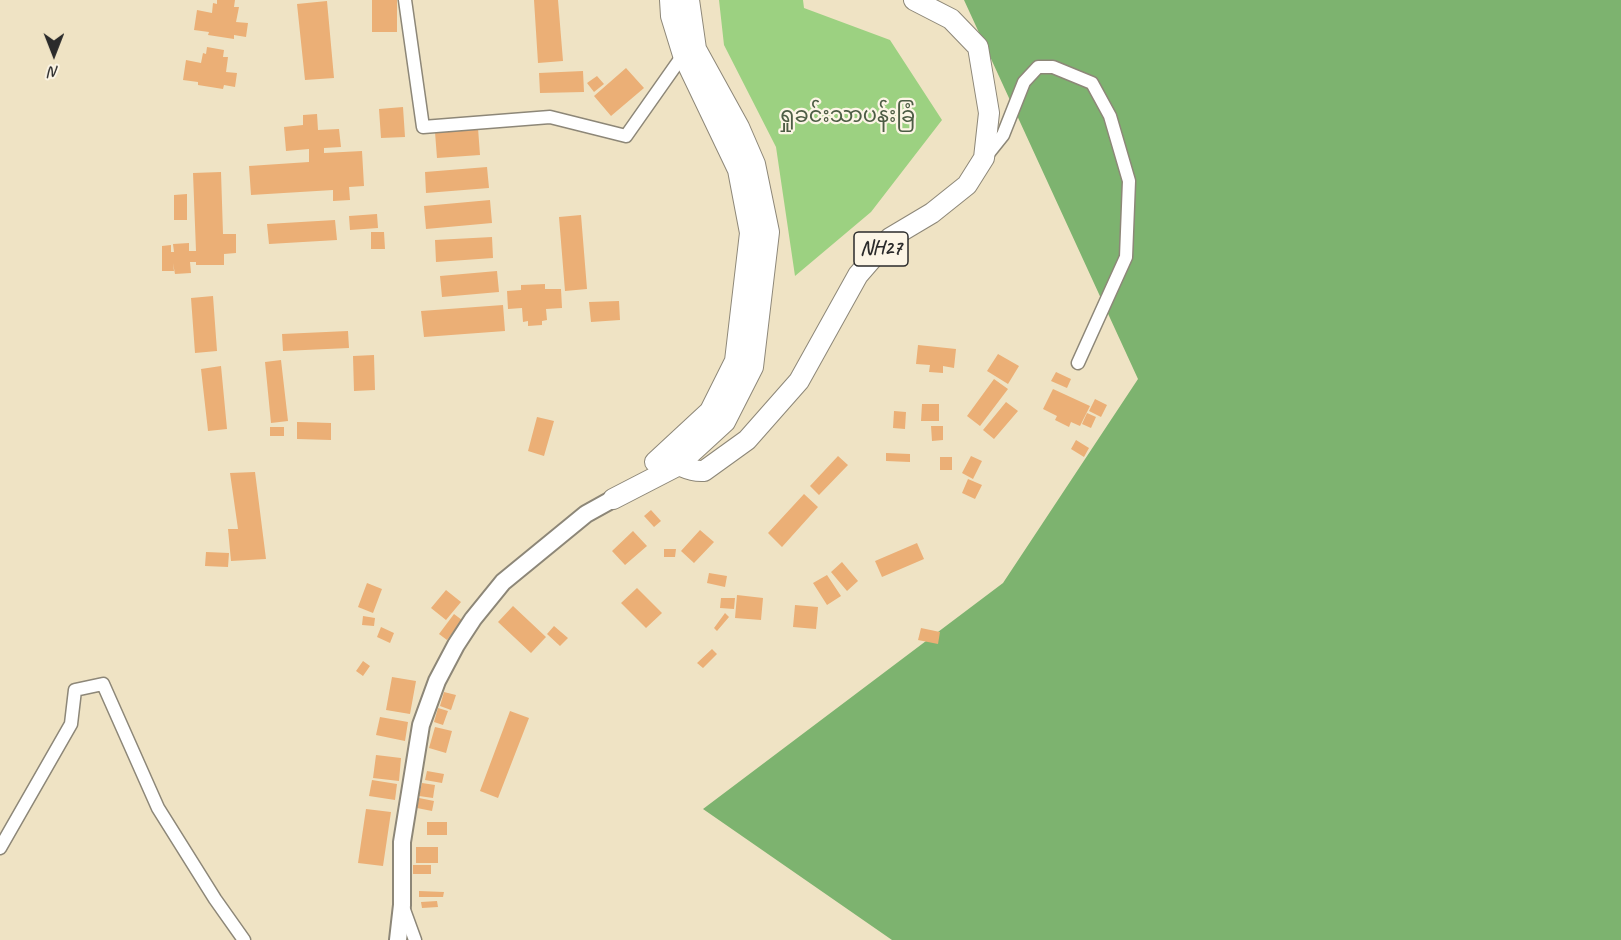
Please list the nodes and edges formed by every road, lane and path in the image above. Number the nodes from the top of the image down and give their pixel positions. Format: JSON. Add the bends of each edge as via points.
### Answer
{"nodes":[{"id":1,"x":405,"y":0,"type":"edge"},
{"id":2,"x":914,"y":0,"type":"edge"},
{"id":3,"x":680,"y":8,"type":"edge"},
{"id":4,"x":683,"y":55,"type":"junction"},
{"id":5,"x":984,"y":158,"type":"junction"},
{"id":6,"x":1078,"y":363,"type":"dead end"},
{"id":7,"x":670,"y":460,"type":"junction"},
{"id":8,"x":613,"y":499,"type":"joint"},
{"id":9,"x":0,"y":848,"type":"edge"},
{"id":10,"x":402,"y":905,"type":"junction"},
{"id":11,"x":244,"y":940,"type":"edge"},
{"id":12,"x":398,"y":940,"type":"edge"},
{"id":13,"x":416,"y":940,"type":"edge"}],
"edges":[{"from":1,"to":4,"type":"street","via":[[423,127],[550,117],[626,136]]},
{"from":2,"to":5,"type":"highway","number":"NH27","via":[[951,19],[978,47],[988,113]]},
{"from":3,"to":4,"type":"highway"},
{"from":3,"to":7,"type":"highway","via":[[696,49],[755,164],[769,232],[753,367],[725,422]]},
{"from":4,"to":7,"type":"highway","via":[[738,170],[750,233],[735,362],[710,411]]},
{"from":5,"to":6,"type":"street","via":[[1003,135],[1024,82],[1038,67],[1053,67],[1092,83],[1110,116],[1129,181],[1126,257]]},
{"from":5,"to":7,"type":"highway","number":"NH27","via":[[967,185],[932,213],[890,238],[858,275],[799,381],[747,440],[704,471],[696,472]]},
{"from":7,"to":8,"type":"highway"},
{"from":8,"to":10,"type":"main road","via":[[586,514],[503,582],[473,619],[437,681],[421,725],[402,842]]},
{"from":9,"to":11,"type":"street","via":[[71,724],[75,690],[103,684],[158,808]]},
{"from":10,"to":12,"type":"main road"},
{"from":10,"to":13,"type":"street"}]}
